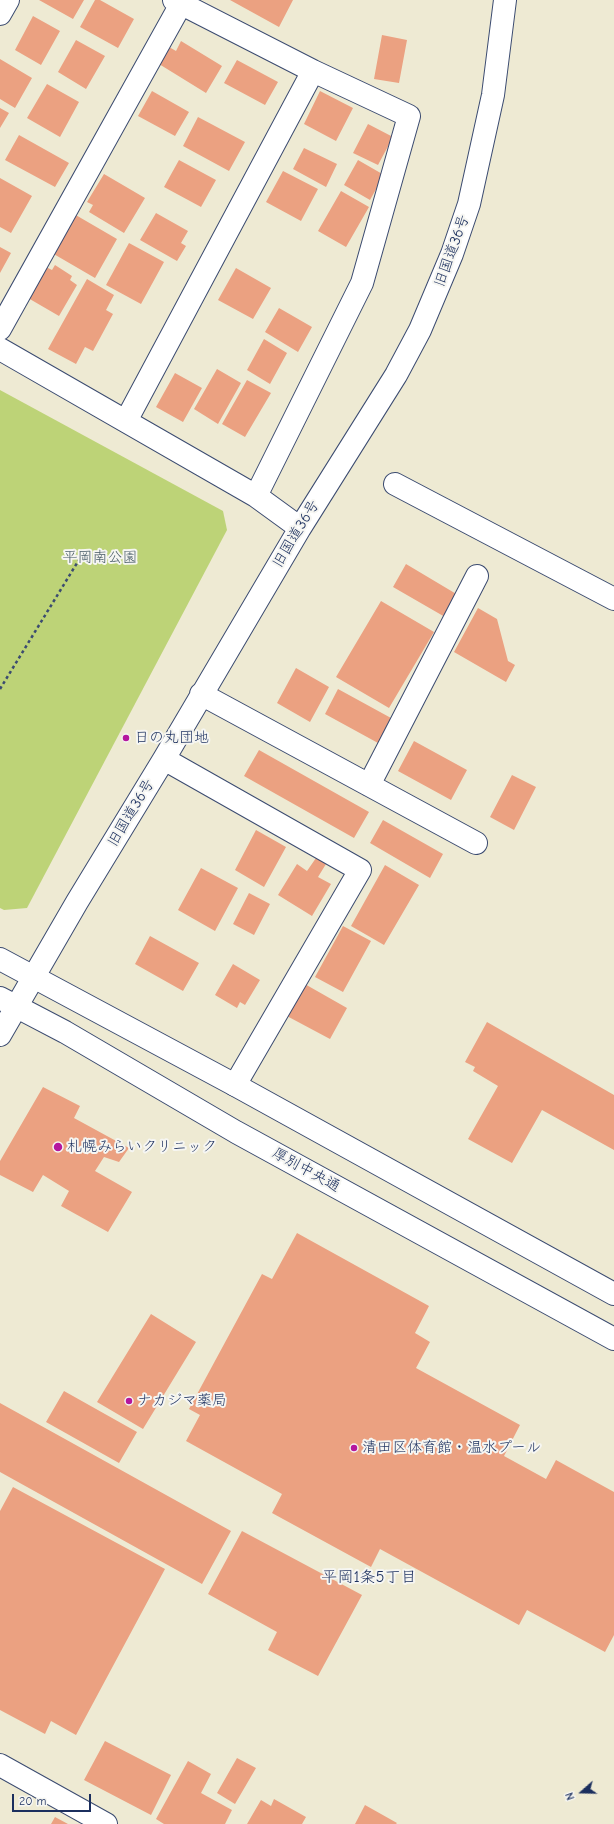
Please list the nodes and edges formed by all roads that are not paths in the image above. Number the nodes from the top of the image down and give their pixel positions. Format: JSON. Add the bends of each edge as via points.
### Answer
{"nodes":[{"id":1,"x":8,"y":0,"type":"edge"},
{"id":2,"x":505,"y":0,"type":"edge"},
{"id":3,"x":178,"y":2,"type":"edge"},
{"id":4,"x":0,"y":14,"type":"edge"},
{"id":5,"x":313,"y":71,"type":"junction"},
{"id":6,"x":0,"y":329,"type":"edge"},
{"id":7,"x":0,"y":349,"type":"edge"},
{"id":8,"x":126,"y":421,"type":"junction"},
{"id":9,"x":395,"y":484,"type":"dead end"},
{"id":10,"x":256,"y":496,"type":"junction"},
{"id":11,"x":300,"y":528,"type":"junction"},
{"id":12,"x":477,"y":576,"type":"dead end"},
{"id":13,"x":614,"y":600,"type":"edge"},
{"id":14,"x":201,"y":694,"type":"junction"},
{"id":15,"x":164,"y":759,"type":"junction"},
{"id":16,"x":369,"y":785,"type":"junction"},
{"id":17,"x":476,"y":843,"type":"dead end"},
{"id":18,"x":0,"y":959,"type":"edge"},
{"id":19,"x":34,"y":976,"type":"junction"},
{"id":20,"x":8,"y":1002,"type":"edge"},
{"id":21,"x":0,"y":1035,"type":"edge"},
{"id":22,"x":235,"y":1085,"type":"junction"},
{"id":23,"x":614,"y":1294,"type":"edge"},
{"id":24,"x":614,"y":1339,"type":"edge"},
{"id":25,"x":0,"y":1765,"type":"edge"},
{"id":26,"x":106,"y":1824,"type":"edge"}],
"edges":[{"from":1,"to":4,"type":"street"},
{"from":2,"to":11,"type":"street","name":"旧国道36号","via":[[493,95],[469,204],[452,254],[423,323],[396,375]]},
{"from":3,"to":5,"type":"street"},
{"from":3,"to":6,"type":"street"},
{"from":5,"to":8,"type":"street"},
{"from":5,"to":10,"type":"street","via":[[409,116],[362,283]]},
{"from":7,"to":8,"type":"street"},
{"from":8,"to":10,"type":"street"},
{"from":9,"to":13,"type":"street"},
{"from":10,"to":11,"type":"street"},
{"from":11,"to":14,"type":"street","name":"旧国道36号"},
{"from":12,"to":16,"type":"street"},
{"from":14,"to":15,"type":"street","name":"旧国道36号"},
{"from":14,"to":16,"type":"street"},
{"from":15,"to":19,"type":"street","name":"旧国道36号"},
{"from":15,"to":22,"type":"street","via":[[360,870]]},
{"from":16,"to":17,"type":"street"},
{"from":18,"to":19,"type":"street"},
{"from":19,"to":20,"type":"street","name":"旧国道36号"},
{"from":19,"to":22,"type":"street"},
{"from":20,"to":21,"type":"street","name":"旧国道36号"},
{"from":20,"to":24,"type":"street","name":"厚別中央通","via":[[65,1032],[236,1132]]},
{"from":22,"to":23,"type":"street"},
{"from":25,"to":26,"type":"street"}]}
